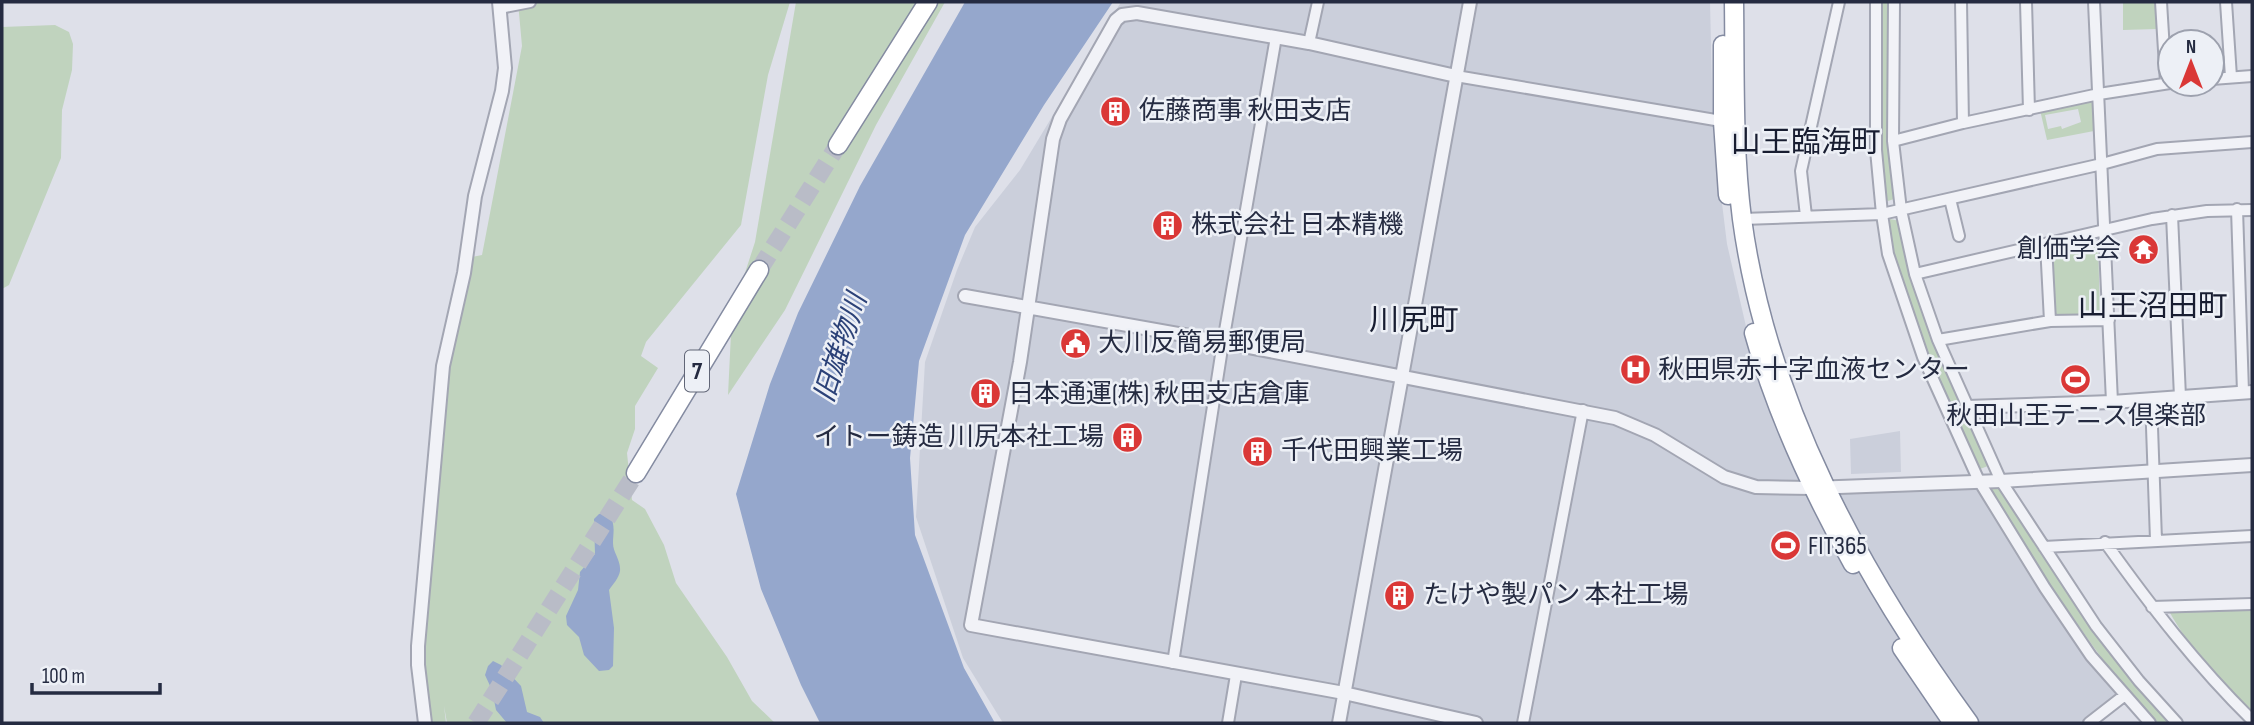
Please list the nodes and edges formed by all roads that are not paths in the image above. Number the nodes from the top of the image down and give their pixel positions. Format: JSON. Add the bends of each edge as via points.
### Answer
{"nodes":[{"id":1,"x":530,"y":2,"type":"edge"},
{"id":2,"x":928,"y":2,"type":"edge"},
{"id":3,"x":1318,"y":2,"type":"edge"},
{"id":4,"x":1469,"y":2,"type":"edge"},
{"id":5,"x":1723,"y":2,"type":"edge"},
{"id":6,"x":1734,"y":2,"type":"edge"},
{"id":7,"x":1839,"y":2,"type":"edge"},
{"id":8,"x":1876,"y":2,"type":"edge"},
{"id":9,"x":1894,"y":2,"type":"edge"},
{"id":10,"x":1961,"y":2,"type":"edge"},
{"id":11,"x":2026,"y":2,"type":"edge"},
{"id":12,"x":2094,"y":2,"type":"edge"},
{"id":13,"x":2161,"y":2,"type":"edge"},
{"id":14,"x":2225,"y":2,"type":"edge"},
{"id":15,"x":499,"y":5,"type":"edge"},
{"id":16,"x":2163,"y":28,"type":"edge"},
{"id":17,"x":1276,"y":37,"type":"junction"},
{"id":18,"x":1309,"y":43,"type":"junction"},
{"id":19,"x":1456,"y":76,"type":"junction"},
{"id":20,"x":2252,"y":76,"type":"edge"},
{"id":21,"x":2231,"y":77,"type":"junction"},
{"id":22,"x":2226,"y":78,"type":"edge"},
{"id":23,"x":2156,"y":85,"type":"edge"},
{"id":24,"x":2099,"y":94,"type":"junction"},
{"id":25,"x":2029,"y":110,"type":"junction"},
{"id":26,"x":1963,"y":122,"type":"junction"},
{"id":27,"x":1730,"y":123,"type":"junction"},
{"id":28,"x":1893,"y":141,"type":"junction"},
{"id":29,"x":2252,"y":142,"type":"edge"},
{"id":30,"x":838,"y":145,"type":"tunnel mouth"},
{"id":31,"x":2102,"y":164,"type":"junction"},
{"id":32,"x":1951,"y":199,"type":"junction"},
{"id":33,"x":2237,"y":209,"type":"junction"},
{"id":34,"x":1901,"y":210,"type":"junction"},
{"id":35,"x":2252,"y":210,"type":"edge"},
{"id":36,"x":1882,"y":214,"type":"junction"},
{"id":37,"x":2172,"y":215,"type":"junction"},
{"id":38,"x":1806,"y":216,"type":"junction"},
{"id":39,"x":1742,"y":219,"type":"junction"},
{"id":40,"x":2104,"y":229,"type":"junction"},
{"id":41,"x":1959,"y":236,"type":"dead end"},
{"id":42,"x":2046,"y":244,"type":"junction"},
{"id":43,"x":759,"y":270,"type":"tunnel mouth"},
{"id":44,"x":1915,"y":274,"type":"junction"},
{"id":45,"x":965,"y":296,"type":"dead end"},
{"id":46,"x":1028,"y":309,"type":"junction"},
{"id":47,"x":2109,"y":320,"type":"junction"},
{"id":48,"x":2050,"y":321,"type":"junction"},
{"id":49,"x":1938,"y":340,"type":"junction"},
{"id":50,"x":1223,"y":342,"type":"junction"},
{"id":51,"x":1402,"y":376,"type":"junction"},
{"id":52,"x":2248,"y":392,"type":"edge"},
{"id":53,"x":2180,"y":397,"type":"junction"},
{"id":54,"x":2151,"y":399,"type":"junction"},
{"id":55,"x":2112,"y":402,"type":"junction"},
{"id":56,"x":1967,"y":407,"type":"junction"},
{"id":57,"x":1583,"y":411,"type":"junction"},
{"id":58,"x":2252,"y":465,"type":"edge"},
{"id":59,"x":2153,"y":471,"type":"junction"},
{"id":60,"x":636,"y":472,"type":"tunnel mouth"},
{"id":61,"x":1979,"y":481,"type":"junction"},
{"id":62,"x":2001,"y":481,"type":"junction"},
{"id":63,"x":1819,"y":487,"type":"junction"},
{"id":64,"x":2252,"y":536,"type":"edge"},
{"id":65,"x":2156,"y":540,"type":"junction"},
{"id":66,"x":2105,"y":542,"type":"junction"},
{"id":67,"x":2044,"y":547,"type":"junction"},
{"id":68,"x":2252,"y":604,"type":"edge"},
{"id":69,"x":2152,"y":607,"type":"junction"},
{"id":70,"x":1173,"y":663,"type":"junction"},
{"id":71,"x":1236,"y":675,"type":"junction"},
{"id":72,"x":1344,"y":693,"type":"junction"},
{"id":73,"x":2125,"y":695,"type":"junction"},
{"id":74,"x":2252,"y":720,"type":"edge"},
{"id":75,"x":425,"y":723,"type":"edge"},
{"id":76,"x":1228,"y":723,"type":"edge"},
{"id":77,"x":1339,"y":723,"type":"edge"},
{"id":78,"x":1476,"y":723,"type":"edge"},
{"id":79,"x":1522,"y":723,"type":"edge"},
{"id":80,"x":1954,"y":723,"type":"edge"},
{"id":81,"x":1969,"y":723,"type":"edge"},
{"id":82,"x":2089,"y":723,"type":"edge"},
{"id":83,"x":2150,"y":723,"type":"edge"},
{"id":84,"x":2177,"y":723,"type":"edge"}],
"edges":[{"from":1,"to":15,"type":"street"},
{"from":2,"to":30,"type":"highway"},
{"from":3,"to":18,"type":"street"},
{"from":4,"to":19,"type":"street"},
{"from":5,"to":27,"type":"highway"},
{"from":6,"to":27,"type":"highway"},
{"from":7,"to":38,"type":"street","via":[[1801,171]]},
{"from":8,"to":36,"type":"street","via":[[1876,150]]},
{"from":9,"to":28,"type":"street"},
{"from":10,"to":26,"type":"street"},
{"from":11,"to":25,"type":"street"},
{"from":12,"to":24,"type":"street"},
{"from":13,"to":16,"type":"street"},
{"from":14,"to":21,"type":"street"},
{"from":15,"to":75,"type":"street","via":[[505,68],[502,91],[475,196],[443,366],[418,646]]},
{"from":17,"to":18,"type":"street"},
{"from":17,"to":46,"type":"street","via":[[1137,13],[1116,19],[1056,129]]},
{"from":17,"to":50,"type":"street"},
{"from":18,"to":19,"type":"street"},
{"from":19,"to":27,"type":"street"},
{"from":19,"to":51,"type":"street"},
{"from":20,"to":21,"type":"street"},
{"from":21,"to":22,"type":"street"},
{"from":23,"to":24,"type":"street"},
{"from":24,"to":25,"type":"street"},
{"from":24,"to":31,"type":"street"},
{"from":25,"to":26,"type":"street"},
{"from":26,"to":28,"type":"street"},
{"from":27,"to":39,"type":"highway"},
{"from":27,"to":63,"type":"highway","via":[[1733,233],[1752,326],[1773,393]]},
{"from":28,"to":34,"type":"street"},
{"from":29,"to":31,"type":"street","via":[[2157,149]]},
{"from":31,"to":32,"type":"street"},
{"from":31,"to":40,"type":"street"},
{"from":32,"to":34,"type":"street"},
{"from":32,"to":41,"type":"street"},
{"from":33,"to":35,"type":"street"},
{"from":33,"to":37,"type":"street"},
{"from":33,"to":52,"type":"street"},
{"from":34,"to":36,"type":"street"},
{"from":34,"to":44,"type":"street"},
{"from":36,"to":38,"type":"street"},
{"from":36,"to":61,"type":"street","via":[[1888,254],[1923,357]]},
{"from":37,"to":40,"type":"street"},
{"from":37,"to":53,"type":"street"},
{"from":38,"to":39,"type":"street"},
{"from":39,"to":63,"type":"highway","via":[[1773,357]]},
{"from":40,"to":42,"type":"street"},
{"from":40,"to":47,"type":"street"},
{"from":42,"to":44,"type":"street"},
{"from":42,"to":48,"type":"street"},
{"from":43,"to":60,"type":"highway","number":"7"},
{"from":44,"to":49,"type":"street"},
{"from":45,"to":46,"type":"street"},
{"from":46,"to":50,"type":"street"},
{"from":46,"to":70,"type":"street","via":[[971,625]]},
{"from":47,"to":48,"type":"street"},
{"from":47,"to":55,"type":"street"},
{"from":48,"to":49,"type":"street"},
{"from":49,"to":56,"type":"street"},
{"from":50,"to":51,"type":"street"},
{"from":50,"to":70,"type":"street"},
{"from":51,"to":57,"type":"street"},
{"from":51,"to":72,"type":"street"},
{"from":52,"to":53,"type":"street"},
{"from":53,"to":54,"type":"street"},
{"from":54,"to":55,"type":"street"},
{"from":54,"to":59,"type":"street"},
{"from":55,"to":56,"type":"street"},
{"from":56,"to":62,"type":"street"},
{"from":57,"to":63,"type":"street","via":[[1638,427],[1741,484]]},
{"from":57,"to":79,"type":"street"},
{"from":58,"to":59,"type":"street"},
{"from":59,"to":62,"type":"street"},
{"from":59,"to":65,"type":"street"},
{"from":61,"to":62,"type":"street"},
{"from":61,"to":63,"type":"street"},
{"from":61,"to":73,"type":"street","via":[[2076,635]]},
{"from":62,"to":67,"type":"street"},
{"from":63,"to":80,"type":"highway","via":[[1882,618]]},
{"from":63,"to":81,"type":"highway","via":[[1919,653]]},
{"from":64,"to":65,"type":"street"},
{"from":65,"to":66,"type":"street"},
{"from":66,"to":67,"type":"street"},
{"from":66,"to":69,"type":"street"},
{"from":67,"to":84,"type":"street","via":[[2096,626]]},
{"from":68,"to":69,"type":"street"},
{"from":69,"to":74,"type":"street"},
{"from":70,"to":71,"type":"street"},
{"from":71,"to":72,"type":"street"},
{"from":71,"to":76,"type":"street"},
{"from":72,"to":77,"type":"street"},
{"from":72,"to":78,"type":"street"},
{"from":73,"to":82,"type":"street"},
{"from":73,"to":83,"type":"street"}]}
